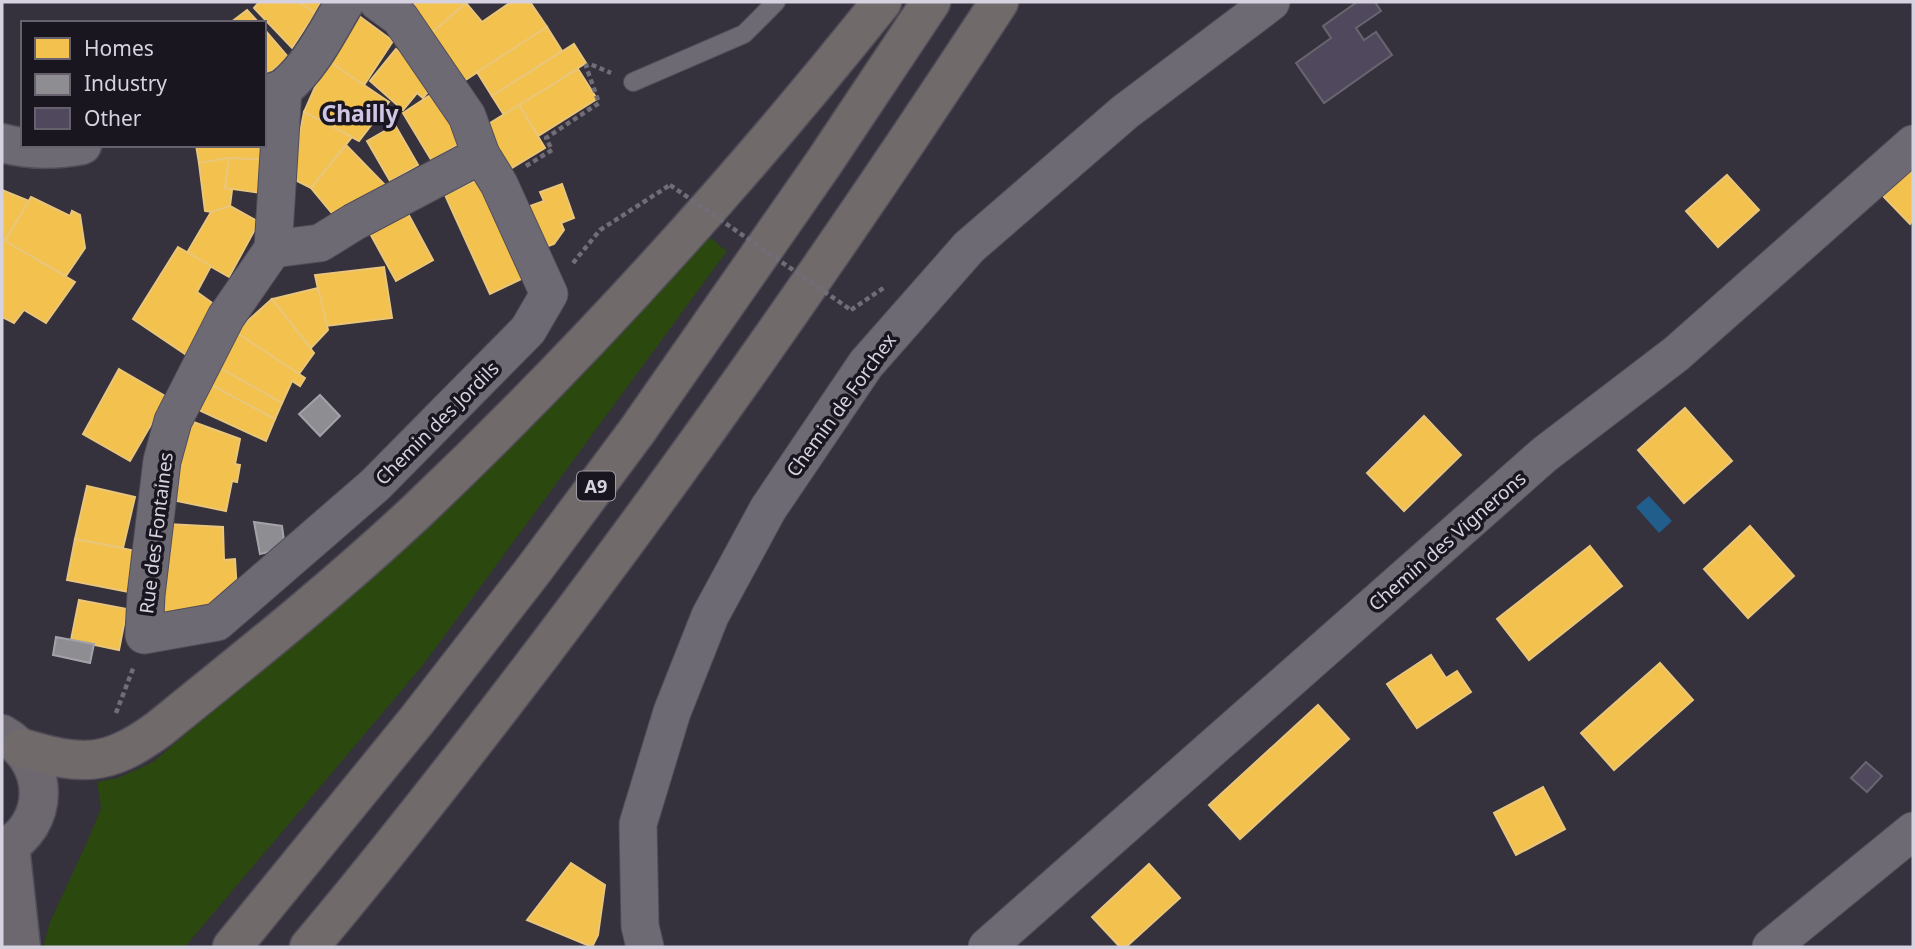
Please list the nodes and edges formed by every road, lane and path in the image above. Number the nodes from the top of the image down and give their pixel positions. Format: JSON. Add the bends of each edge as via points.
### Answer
{"nodes":[{"id":1,"x":345,"y":2,"type":"edge"},
{"id":2,"x":378,"y":2,"type":"edge"},
{"id":3,"x":776,"y":2,"type":"edge"},
{"id":4,"x":882,"y":2,"type":"edge"},
{"id":5,"x":931,"y":2,"type":"edge"},
{"id":6,"x":999,"y":2,"type":"edge"},
{"id":7,"x":1271,"y":2,"type":"edge"},
{"id":8,"x":633,"y":82,"type":"joint"},
{"id":9,"x":274,"y":92,"type":"edge"},
{"id":10,"x":2,"y":143,"type":"edge"},
{"id":11,"x":1913,"y":144,"type":"edge"},
{"id":12,"x":21,"y":146,"type":"edge"},
{"id":13,"x":27,"y":147,"type":"edge"},
{"id":14,"x":73,"y":147,"type":"edge"},
{"id":15,"x":490,"y":169,"type":"junction"},
{"id":16,"x":273,"y":249,"type":"junction"},
{"id":17,"x":549,"y":294,"type":"junction"},
{"id":18,"x":851,"y":310,"type":"dead end"},
{"id":19,"x":144,"y":635,"type":"junction"},
{"id":20,"x":115,"y":718,"type":"dead end"},
{"id":21,"x":12,"y":741,"type":"edge"},
{"id":22,"x":1913,"y":831,"type":"edge"},
{"id":23,"x":6,"y":848,"type":"edge"},
{"id":24,"x":21,"y":947,"type":"edge"},
{"id":25,"x":232,"y":947,"type":"edge"},
{"id":26,"x":309,"y":947,"type":"edge"},
{"id":27,"x":645,"y":947,"type":"edge"},
{"id":28,"x":987,"y":947,"type":"edge"},
{"id":29,"x":1771,"y":947,"type":"edge"}],
"edges":[{"from":1,"to":9,"type":"street","via":[[301,70]]},
{"from":2,"to":15,"type":"street","via":[[400,18],[467,116]]},
{"from":3,"to":8,"type":"lane","via":[[744,33]]},
{"from":4,"to":21,"type":"highway","via":[[698,220],[566,363],[416,511],[297,617],[159,729],[126,750],[103,759],[78,761],[54,758]]},
{"from":5,"to":25,"type":"highway","number":"A9","via":[[637,431],[417,720]]},
{"from":6,"to":26,"type":"highway","via":[[684,464],[452,770]]},
{"from":7,"to":27,"type":"street","name":"Chemin de Forchex","via":[[1125,112],[969,247],[866,364],[768,509],[710,616],[672,712],[638,824],[640,926]]},
{"from":8,"to":15,"type":"path","via":[[586,66],[599,103],[546,138],[552,150]]},
{"from":9,"to":16,"type":"street"},
{"from":10,"to":12,"type":"street"},
{"from":11,"to":28,"type":"street","name":"Chemin des Vignerons","via":[[1676,354],[1545,454]]},
{"from":13,"to":14,"type":"street"},
{"from":15,"to":16,"type":"street","via":[[354,222],[320,243]]},
{"from":15,"to":17,"type":"street"},
{"from":16,"to":19,"type":"street","name":"Rue des Fontaines","via":[[226,317],[173,421],[162,461]]},
{"from":17,"to":18,"type":"path","bridge":true,"via":[[591,239],[670,185]]},
{"from":17,"to":19,"type":"street","name":"Chemin des Jordils","via":[[528,330],[376,485],[217,622]]},
{"from":19,"to":20,"type":"path"},
{"from":21,"to":23,"type":"main road","via":[[31,761],[39,792],[32,822]]},
{"from":22,"to":29,"type":"street"},
{"from":23,"to":24,"type":"main road"}]}
